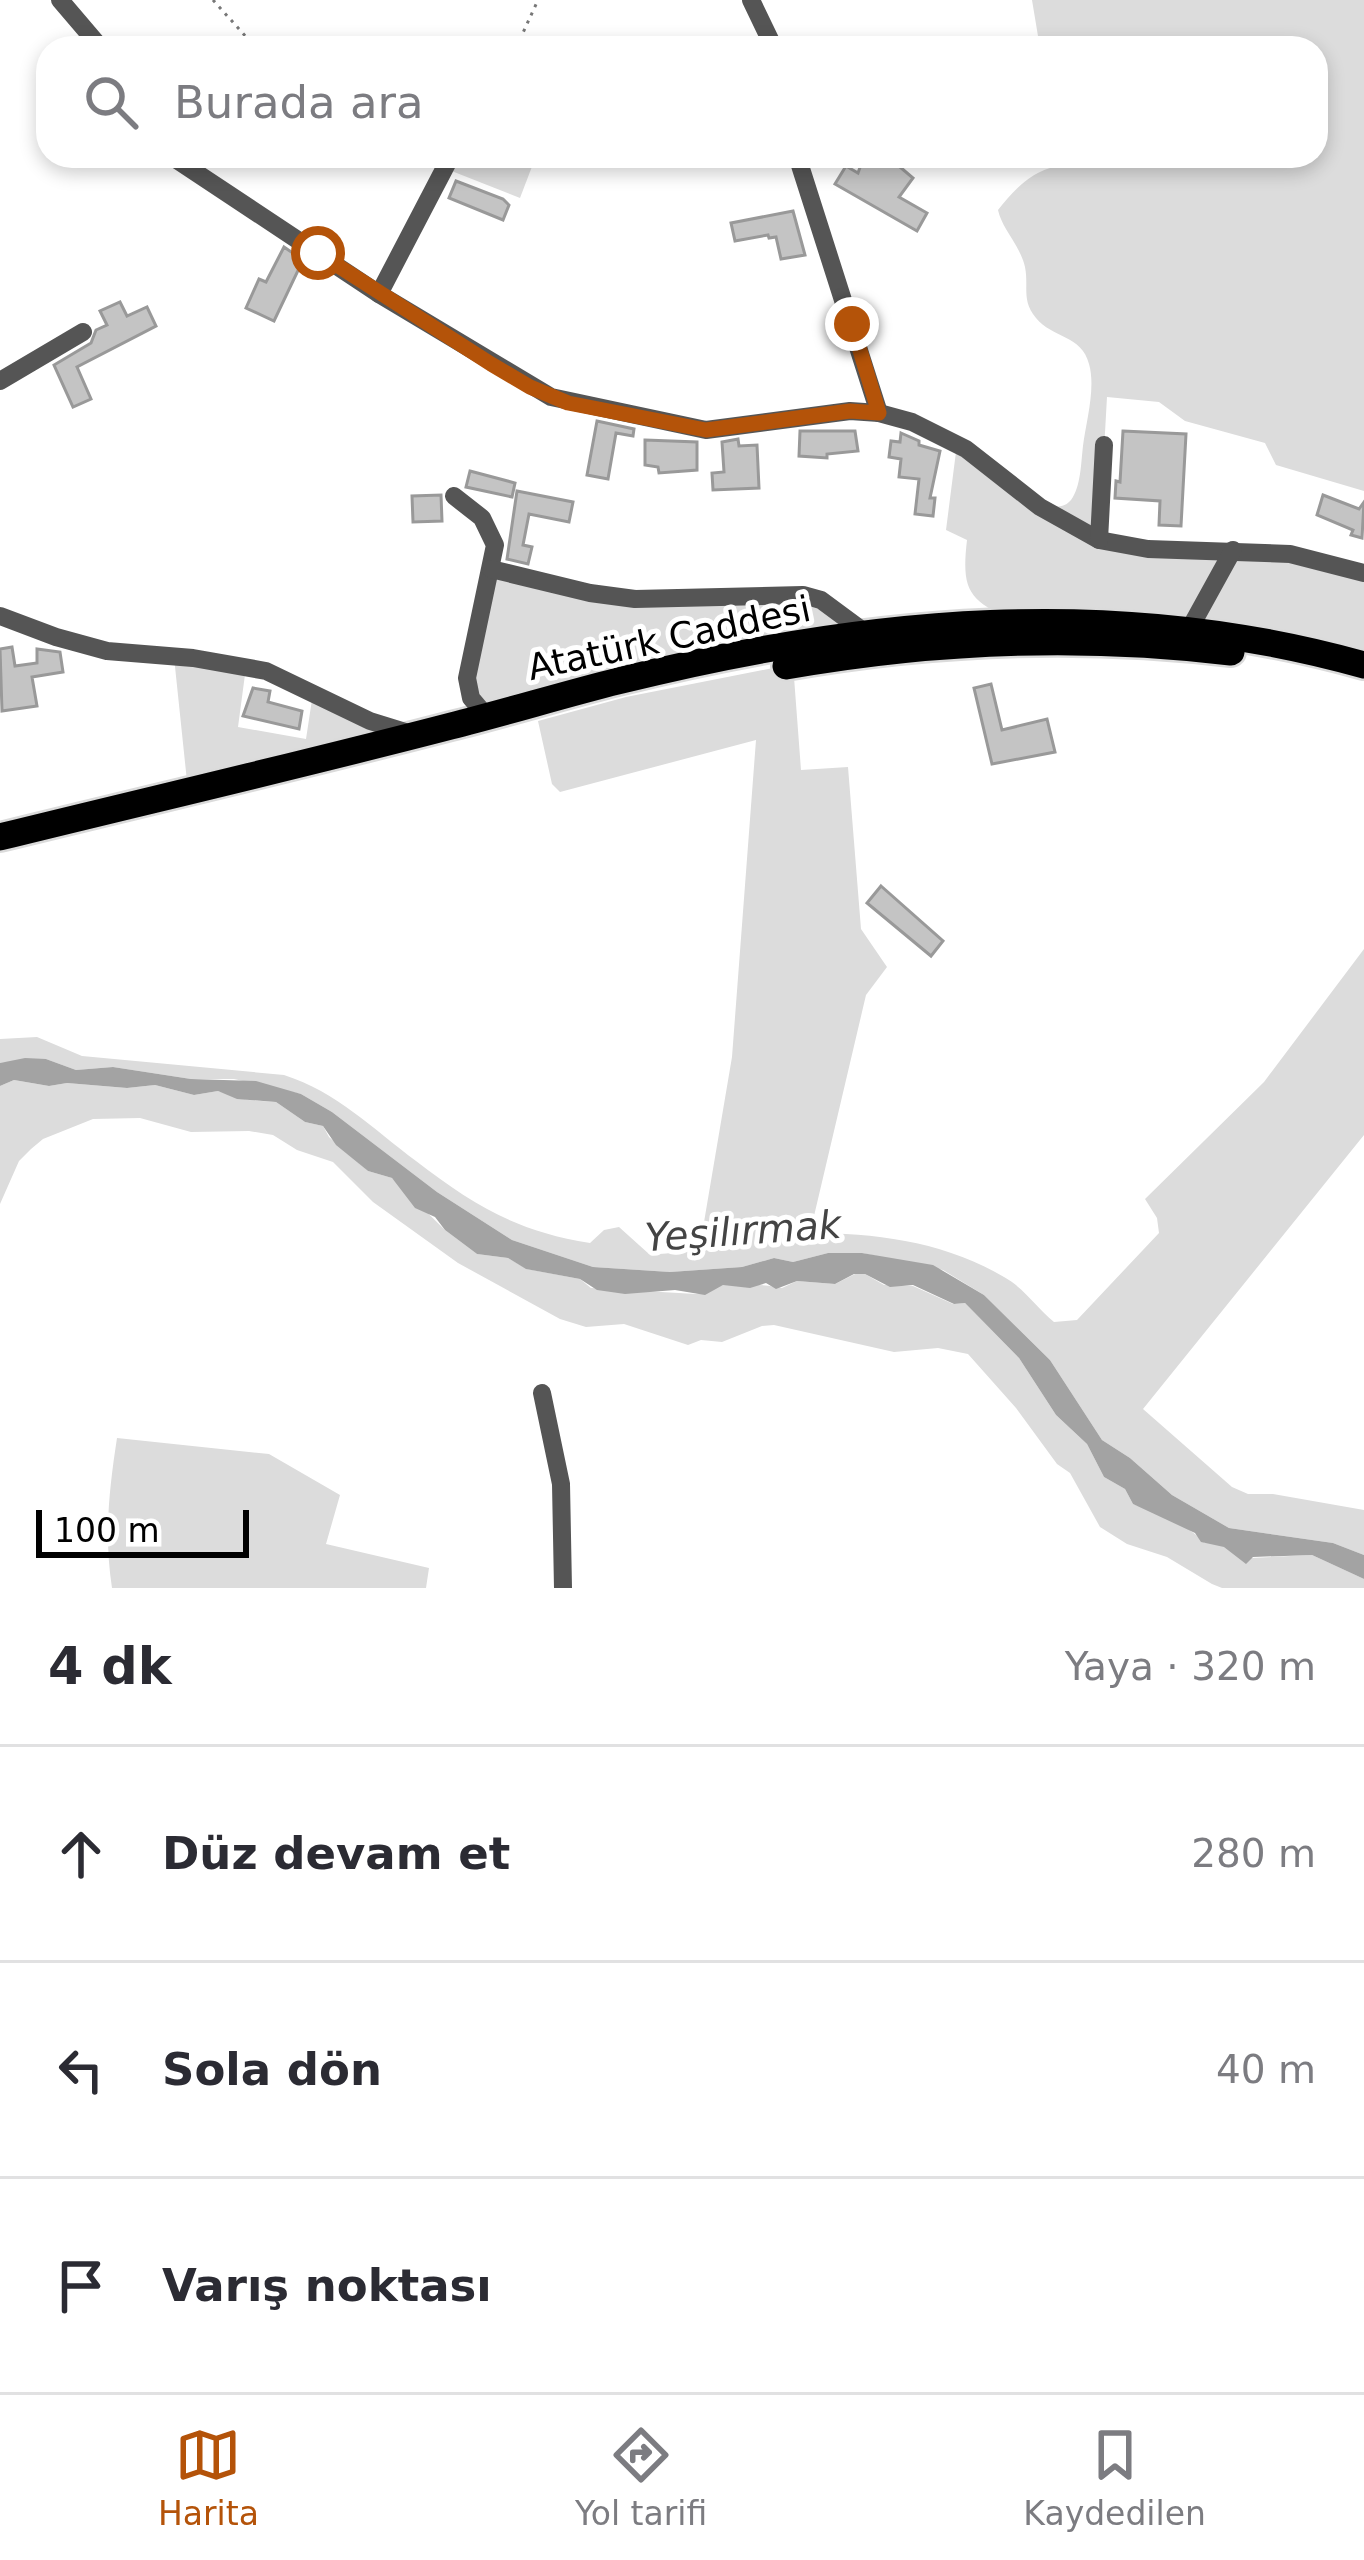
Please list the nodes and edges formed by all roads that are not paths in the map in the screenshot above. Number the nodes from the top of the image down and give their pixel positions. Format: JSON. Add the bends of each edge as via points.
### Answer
{"nodes":[{"id":1,"x":60,"y":0,"type":"edge"},
{"id":2,"x":751,"y":0,"type":"edge"},
{"id":3,"x":91,"y":36,"type":"edge"},
{"id":4,"x":768,"y":36,"type":"edge"},
{"id":5,"x":189,"y":168,"type":"edge"},
{"id":6,"x":445,"y":168,"type":"edge"},
{"id":7,"x":801,"y":168,"type":"edge"},
{"id":8,"x":380,"y":294,"type":"junction"},
{"id":9,"x":83,"y":332,"type":"dead end"},
{"id":10,"x":0,"y":381,"type":"edge"},
{"id":11,"x":879,"y":413,"type":"junction"},
{"id":12,"x":1104,"y":445,"type":"dead end"},
{"id":13,"x":454,"y":496,"type":"dead end"},
{"id":14,"x":1099,"y":540,"type":"junction"},
{"id":15,"x":1233,"y":550,"type":"junction"},
{"id":16,"x":490,"y":569,"type":"junction"},
{"id":17,"x":1364,"y":573,"type":"edge"},
{"id":18,"x":0,"y":616,"type":"edge"},
{"id":19,"x":1190,"y":628,"type":"junction"},
{"id":20,"x":867,"y":634,"type":"junction"},
{"id":21,"x":1364,"y":665,"type":"edge"},
{"id":22,"x":1364,"y":682,"type":"edge"},
{"id":23,"x":487,"y":717,"type":"junction"},
{"id":24,"x":417,"y":735,"type":"junction"},
{"id":25,"x":0,"y":837,"type":"edge"},
{"id":26,"x":0,"y":854,"type":"edge"},
{"id":27,"x":542,"y":1394,"type":"dead end"},
{"id":28,"x":563,"y":1588,"type":"edge"}],
"edges":[{"from":1,"to":3,"type":"street"},
{"from":2,"to":4,"type":"street"},
{"from":5,"to":8,"type":"street"},
{"from":6,"to":8,"type":"street"},
{"from":7,"to":11,"type":"street"},
{"from":8,"to":11,"type":"street","via":[[568,403],[706,430]]},
{"from":9,"to":10,"type":"street"},
{"from":11,"to":14,"type":"street","via":[[966,449],[1040,507]]},
{"from":12,"to":14,"type":"street"},
{"from":13,"to":16,"type":"street","via":[[491,532]]},
{"from":14,"to":15,"type":"street"},
{"from":15,"to":17,"type":"street","via":[[1291,554]]},
{"from":15,"to":19,"type":"street"},
{"from":16,"to":20,"type":"street","via":[[635,599],[803,595]]},
{"from":16,"to":23,"type":"street","via":[[467,678]]},
{"from":18,"to":24,"type":"street","via":[[107,651],[266,671]]},
{"from":19,"to":20,"type":"highway","name":"Atatürk Caddesi","via":[[1017,622]]},
{"from":19,"to":21,"type":"highway","name":"Atatürk Caddesi"},
{"from":20,"to":23,"type":"highway","name":"Atatürk Caddesi","via":[[620,680]]},
{"from":22,"to":26,"type":"highway","name":"Atatürk Caddesi","via":[[1236,652],[1124,642],[871,653],[626,697]]},
{"from":23,"to":24,"type":"highway","name":"Atatürk Caddesi"},
{"from":24,"to":25,"type":"highway","name":"Atatürk Caddesi"},
{"from":27,"to":28,"type":"street","via":[[561,1484]]}]}
